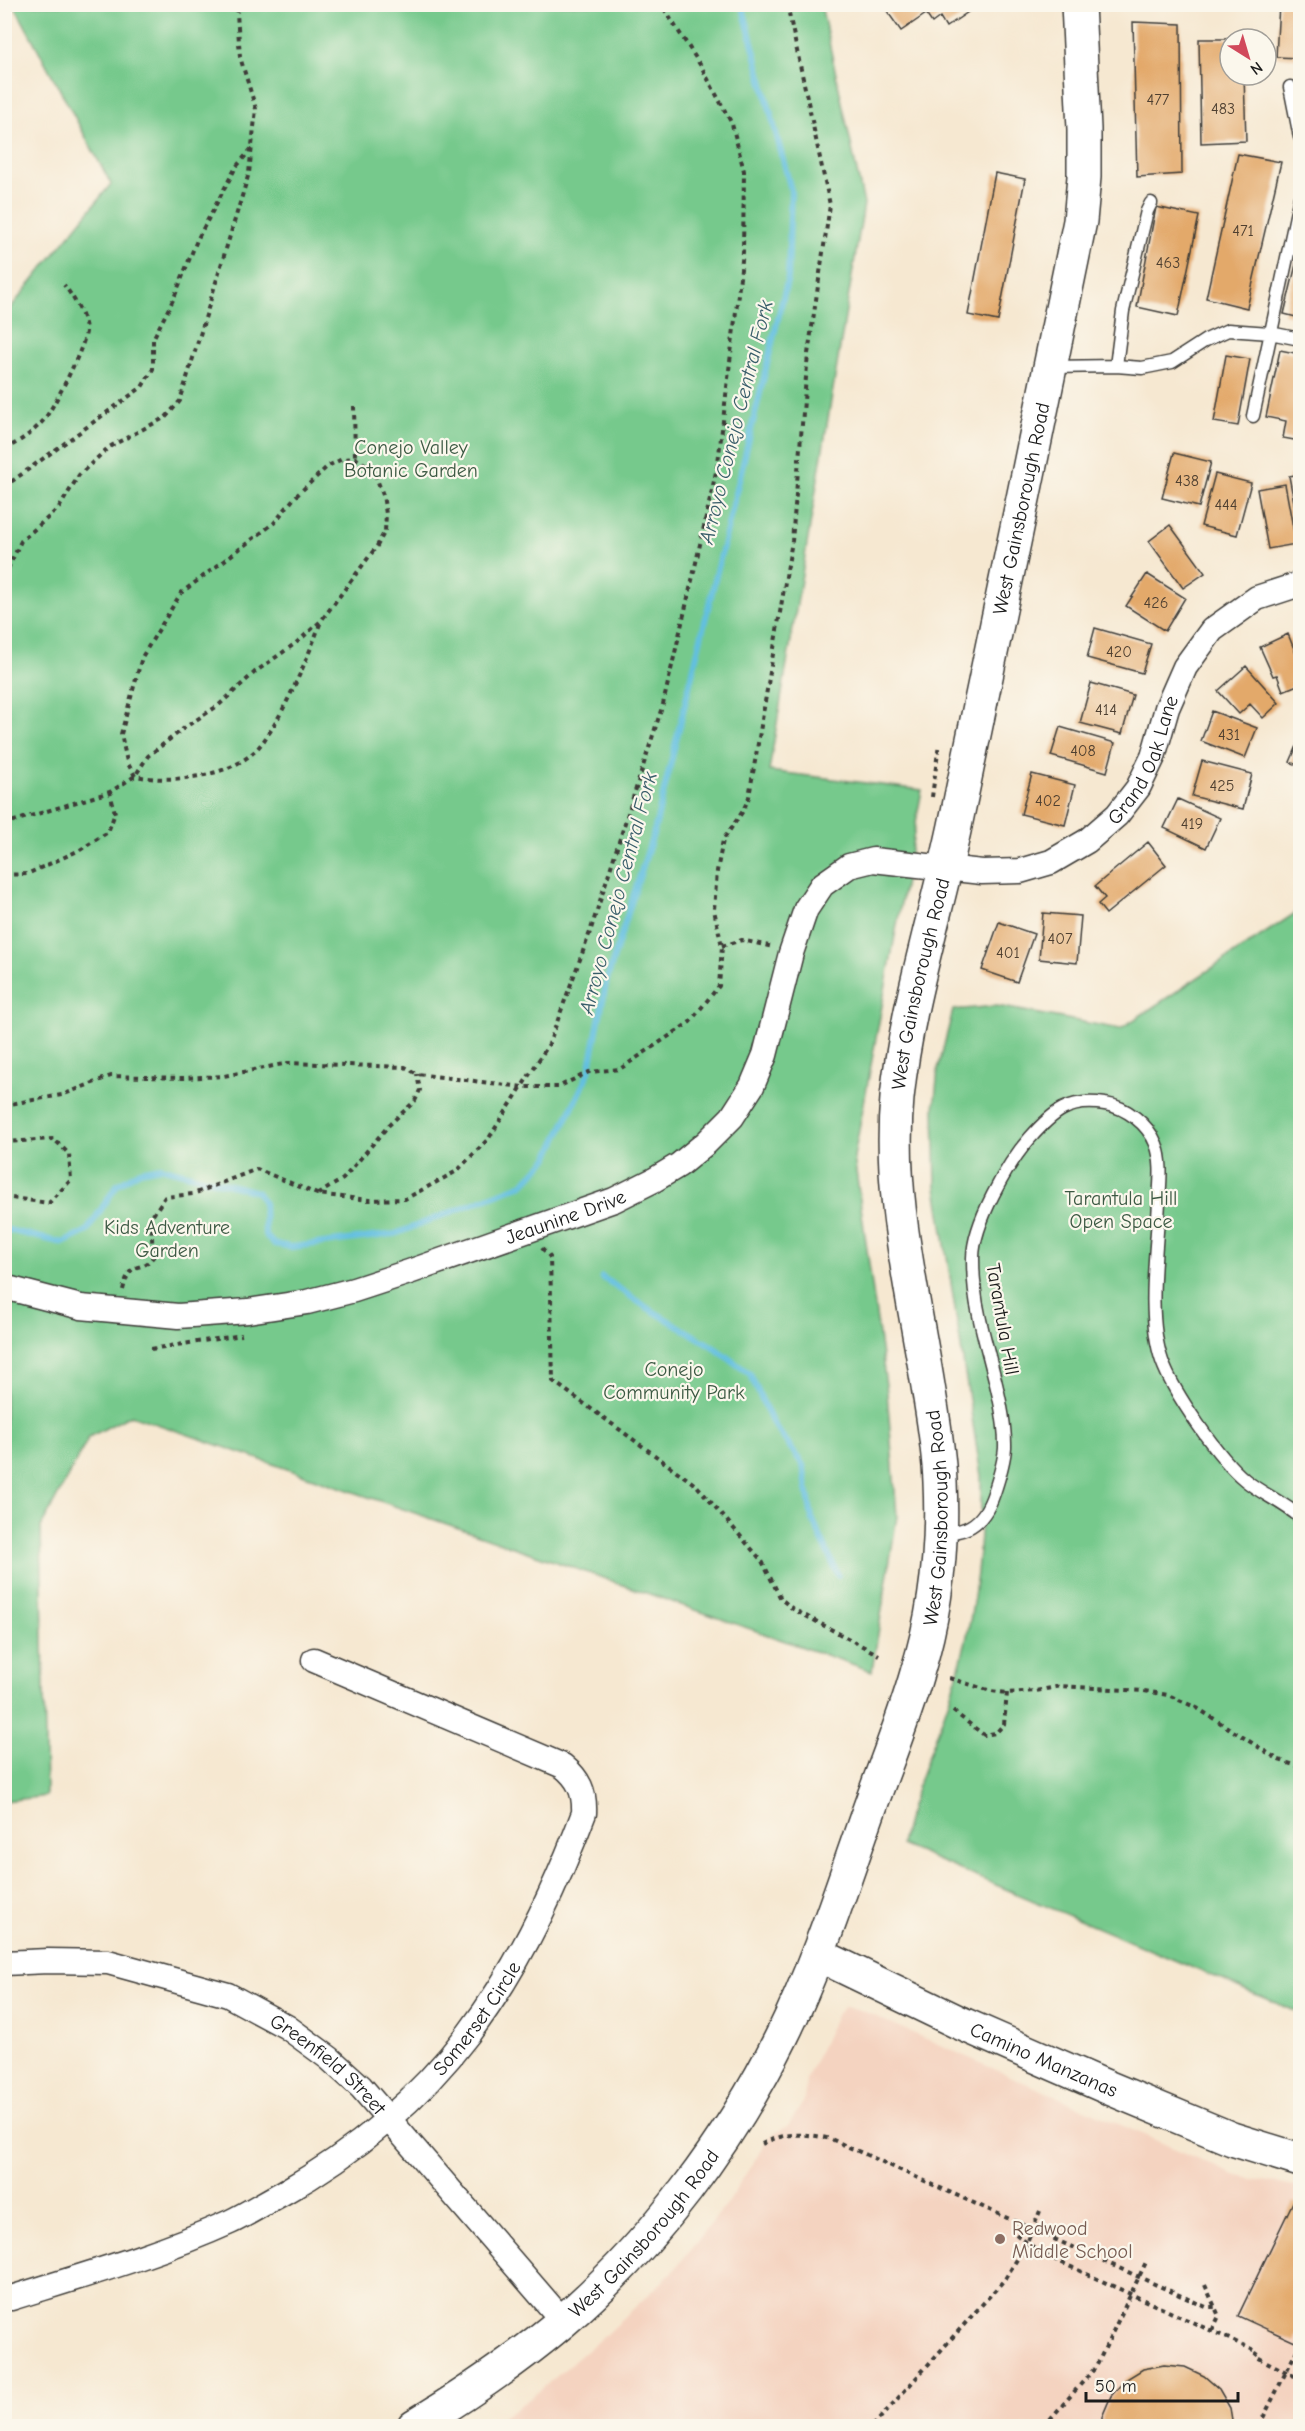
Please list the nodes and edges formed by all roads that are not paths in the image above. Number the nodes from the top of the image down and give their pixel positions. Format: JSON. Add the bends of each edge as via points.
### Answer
{"nodes":[{"id":1,"x":1078,"y":4,"type":"edge"},
{"id":2,"x":1290,"y":87,"type":"dead end"},
{"id":3,"x":1300,"y":137,"type":"edge"},
{"id":4,"x":1300,"y":196,"type":"edge"},
{"id":5,"x":1151,"y":202,"type":"dead end"},
{"id":6,"x":1270,"y":333,"type":"junction"},
{"id":7,"x":1300,"y":339,"type":"edge"},
{"id":8,"x":1116,"y":366,"type":"junction"},
{"id":9,"x":1051,"y":367,"type":"junction"},
{"id":10,"x":1253,"y":416,"type":"dead end"},
{"id":11,"x":1300,"y":584,"type":"edge"},
{"id":12,"x":946,"y":867,"type":"junction"},
{"id":13,"x":4,"y":1287,"type":"edge"},
{"id":14,"x":1300,"y":1517,"type":"edge"},
{"id":15,"x":940,"y":1534,"type":"junction"},
{"id":16,"x":314,"y":1660,"type":"dead end"},
{"id":17,"x":4,"y":1963,"type":"edge"},
{"id":18,"x":813,"y":1968,"type":"junction"},
{"id":19,"x":389,"y":2120,"type":"junction"},
{"id":20,"x":1300,"y":2160,"type":"edge"},
{"id":21,"x":11,"y":2298,"type":"dead end"},
{"id":22,"x":563,"y":2321,"type":"junction"},
{"id":23,"x":414,"y":2427,"type":"edge"}],
"edges":[{"from":1,"to":9,"type":"street","name":"West Gainsborough Road","via":[[1084,177],[1080,221]]},
{"from":2,"to":3,"type":"lane"},
{"from":4,"to":6,"type":"lane"},
{"from":5,"to":8,"type":"lane","via":[[1124,311]]},
{"from":6,"to":7,"type":"lane"},
{"from":6,"to":8,"type":"lane","via":[[1228,330],[1172,362],[1142,369]]},
{"from":6,"to":10,"type":"lane"},
{"from":8,"to":9,"type":"lane"},
{"from":9,"to":12,"type":"street","name":"West Gainsborough Road"},
{"from":11,"to":12,"type":"street","name":"Grand Oak Lane","via":[[1257,598],[1212,630],[1185,667],[1138,788],[1117,815],[1087,842],[1051,862],[1020,871]]},
{"from":12,"to":13,"type":"street","name":"Jeaunine Drive","via":[[873,860],[849,866],[822,885],[806,909],[791,952],[765,1055],[752,1086],[732,1117],[679,1165],[614,1200],[342,1293],[248,1311],[177,1316],[118,1312],[81,1307]]},
{"from":12,"to":15,"type":"street","name":"West Gainsborough Road","via":[[904,1044],[896,1159],[901,1218],[934,1426],[940,1478]]},
{"from":14,"to":15,"type":"lane","name":"Tarantula Hill","via":[[1242,1478],[1224,1459],[1169,1379],[1156,1336],[1154,1300],[1160,1172],[1157,1146],[1149,1131],[1134,1117],[1112,1105],[1090,1102],[1067,1106],[1052,1114],[1020,1150],[984,1214],[973,1254],[974,1282],[1005,1448],[1000,1475],[983,1515],[973,1526]]},
{"from":15,"to":18,"type":"street","name":"West Gainsborough Road","via":[[932,1614],[918,1673]]},
{"from":16,"to":19,"type":"street","name":"Somerset Circle","via":[[562,1766],[574,1775],[585,1799],[571,1848],[532,1936],[493,2002],[454,2054]]},
{"from":17,"to":19,"type":"street","name":"Greenfield Street","via":[[108,1962],[228,1995],[287,2027],[329,2058]]},
{"from":18,"to":20,"type":"street","name":"Camino Manzanas","via":[[958,2022],[1232,2139]]},
{"from":18,"to":22,"type":"street","name":"West Gainsborough Road","via":[[747,2099],[692,2182],[620,2267]]},
{"from":19,"to":21,"type":"street","name":"Somerset Circle","via":[[303,2182],[232,2221],[152,2255]]},
{"from":19,"to":22,"type":"street","name":"Greenfield Street"},
{"from":22,"to":23,"type":"street","name":"West Gainsborough Road","via":[[475,2388]]}]}
